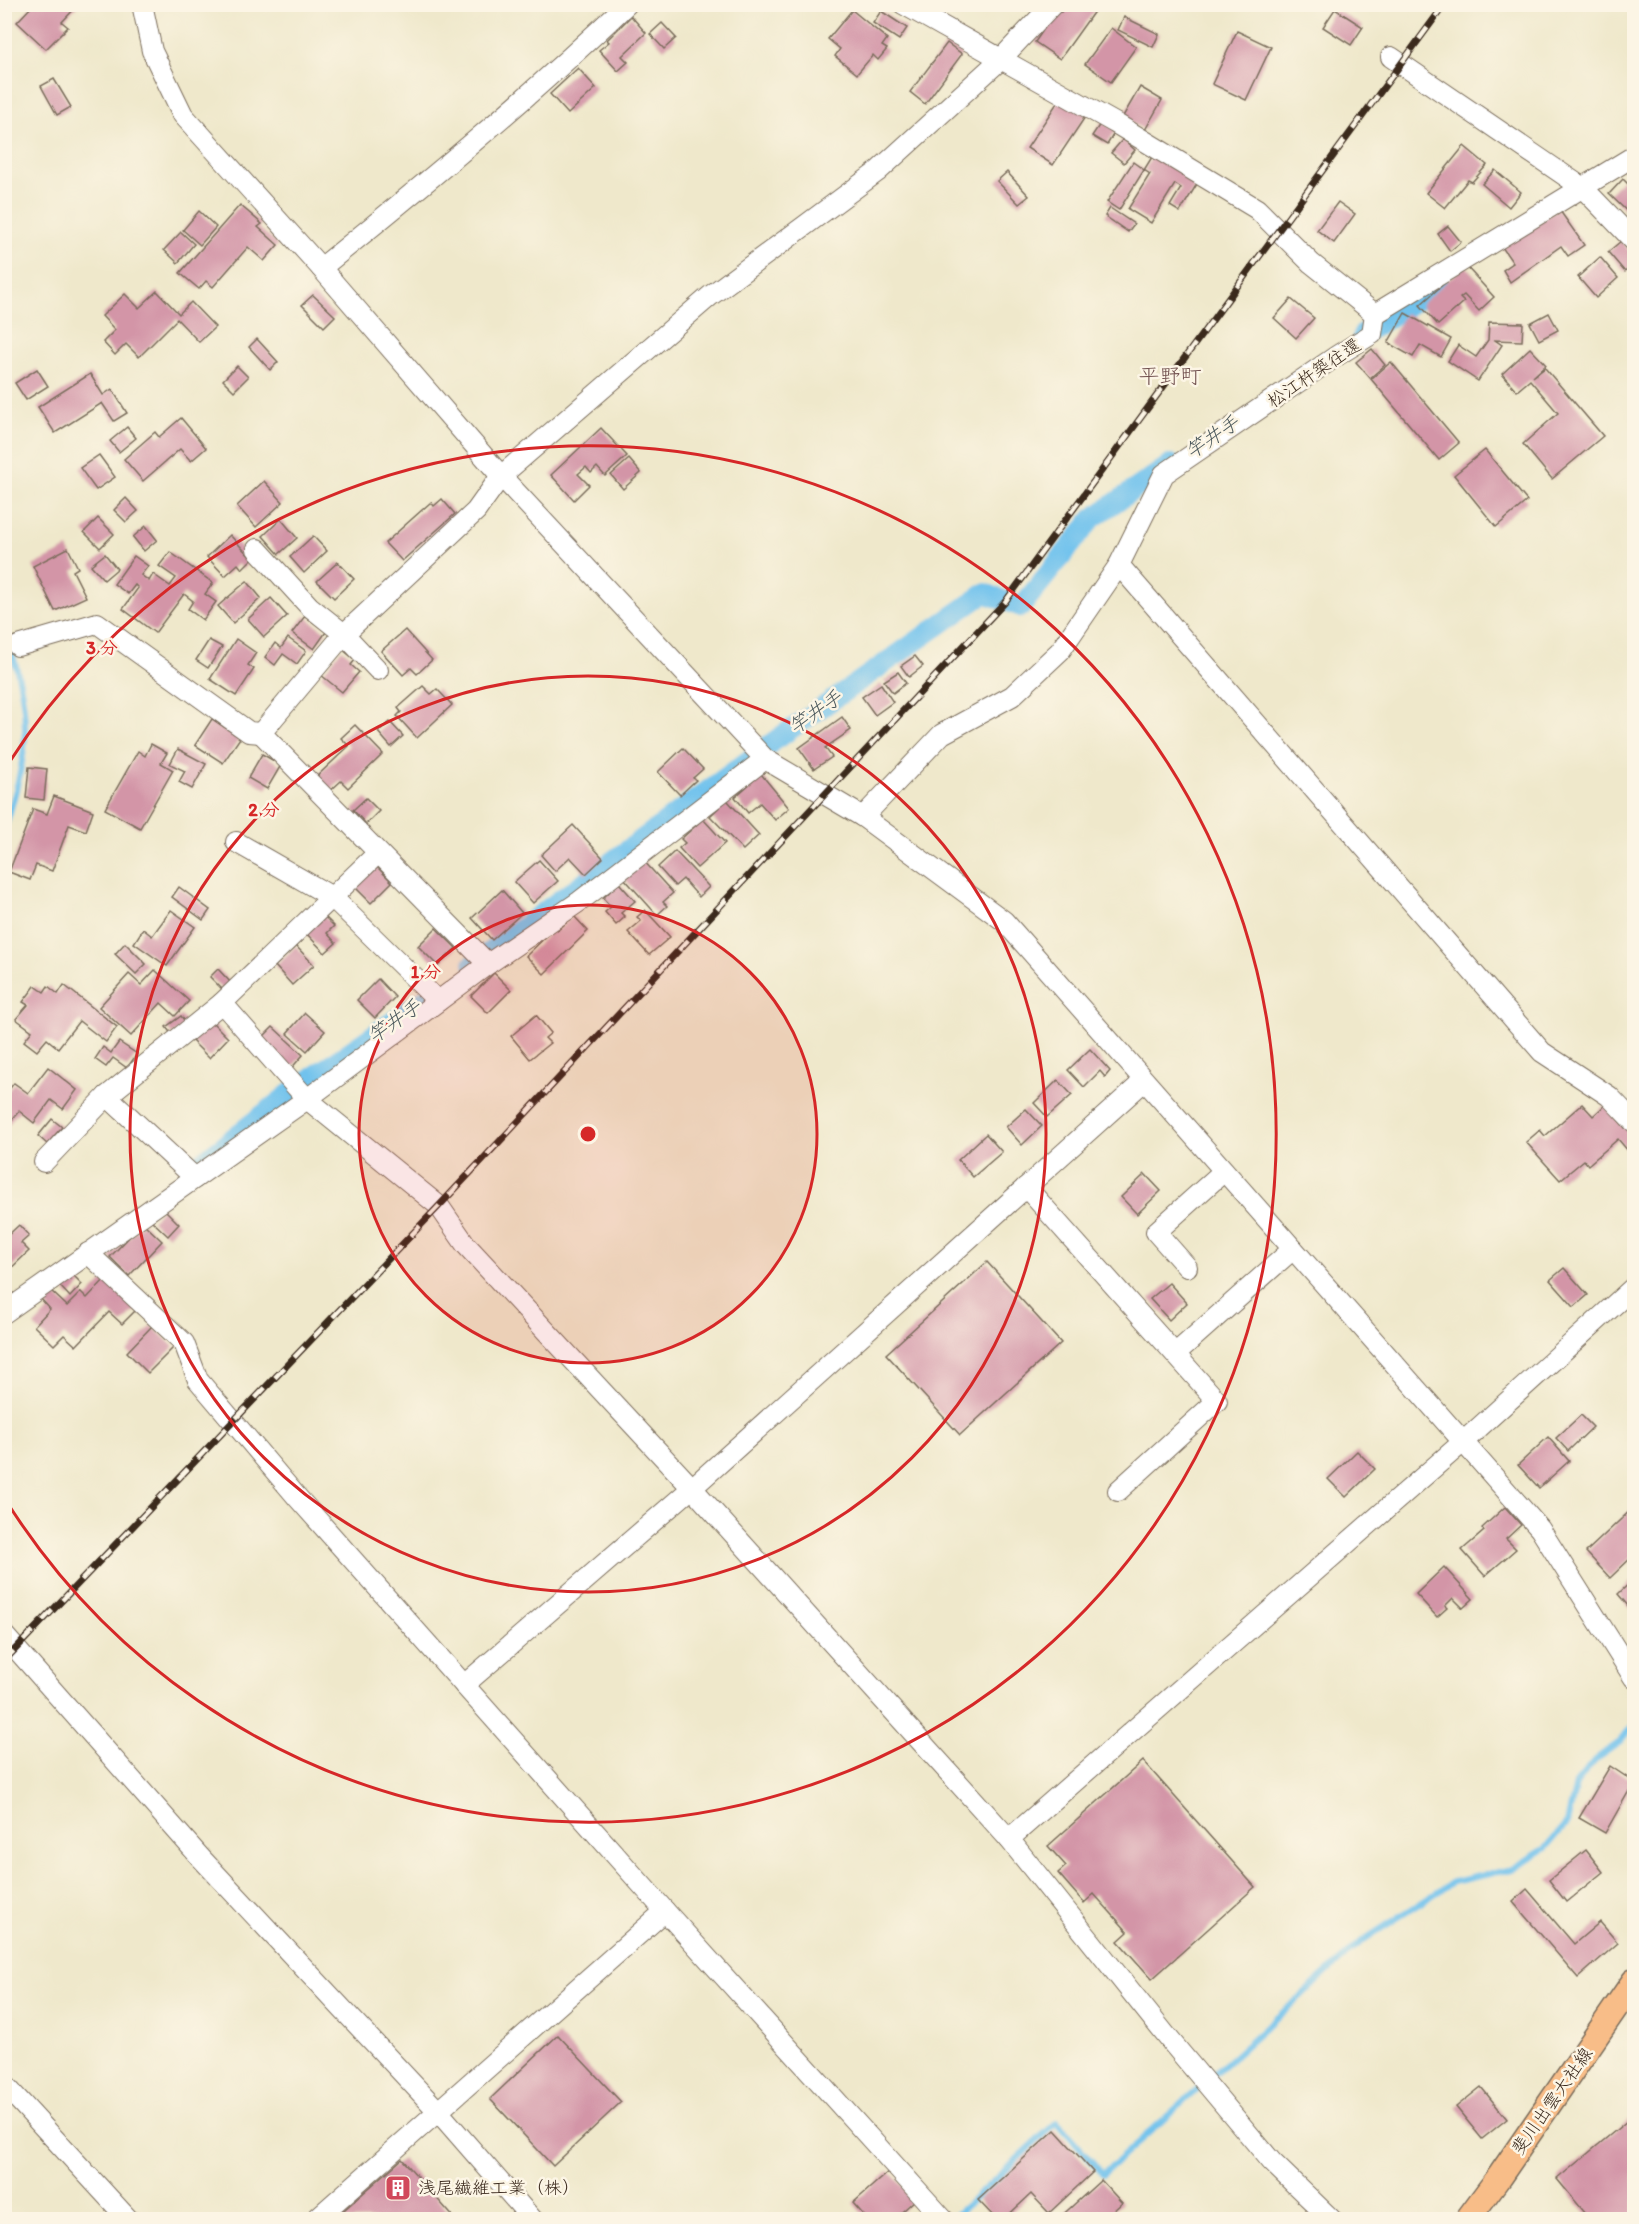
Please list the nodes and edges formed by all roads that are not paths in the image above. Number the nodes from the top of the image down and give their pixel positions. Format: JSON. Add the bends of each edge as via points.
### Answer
{"nodes":[{"id":1,"x":142,"y":4,"type":"edge"},
{"id":2,"x":627,"y":4,"type":"edge"},
{"id":3,"x":903,"y":4,"type":"edge"},
{"id":4,"x":1053,"y":4,"type":"edge"},
{"id":5,"x":1391,"y":57,"type":"dead end"},
{"id":6,"x":1001,"y":59,"type":"junction"},
{"id":7,"x":1635,"y":156,"type":"edge"},
{"id":8,"x":1582,"y":188,"type":"junction"},
{"id":9,"x":1635,"y":241,"type":"edge"},
{"id":10,"x":321,"y":268,"type":"junction"},
{"id":11,"x":1375,"y":314,"type":"junction"},
{"id":12,"x":501,"y":476,"type":"junction"},
{"id":13,"x":257,"y":549,"type":"dead end"},
{"id":14,"x":1119,"y":565,"type":"junction"},
{"id":15,"x":344,"y":634,"type":"junction"},
{"id":16,"x":18,"y":646,"type":"dead end"},
{"id":17,"x":378,"y":670,"type":"dead end"},
{"id":18,"x":261,"y":734,"type":"junction"},
{"id":19,"x":765,"y":759,"type":"junction"},
{"id":20,"x":863,"y":817,"type":"junction"},
{"id":21,"x":236,"y":842,"type":"dead end"},
{"id":22,"x":378,"y":853,"type":"junction"},
{"id":23,"x":332,"y":897,"type":"junction"},
{"id":24,"x":488,"y":964,"type":"junction"},
{"id":25,"x":438,"y":1001,"type":"junction"},
{"id":26,"x":222,"y":1003,"type":"junction"},
{"id":27,"x":1144,"y":1081,"type":"junction"},
{"id":28,"x":107,"y":1096,"type":"junction"},
{"id":29,"x":307,"y":1099,"type":"junction"},
{"id":30,"x":1635,"y":1122,"type":"edge"},
{"id":31,"x":44,"y":1162,"type":"dead end"},
{"id":32,"x":1224,"y":1171,"type":"junction"},
{"id":33,"x":195,"y":1178,"type":"junction"},
{"id":34,"x":1026,"y":1187,"type":"junction"},
{"id":35,"x":1293,"y":1249,"type":"junction"},
{"id":36,"x":88,"y":1253,"type":"junction"},
{"id":37,"x":1187,"y":1267,"type":"dead end"},
{"id":38,"x":1635,"y":1287,"type":"edge"},
{"id":39,"x":4,"y":1313,"type":"edge"},
{"id":40,"x":1176,"y":1353,"type":"junction"},
{"id":41,"x":1463,"y":1442,"type":"junction"},
{"id":42,"x":692,"y":1488,"type":"junction"},
{"id":43,"x":1118,"y":1491,"type":"dead end"},
{"id":44,"x":4,"y":1635,"type":"edge"},
{"id":45,"x":1635,"y":1678,"type":"edge"},
{"id":46,"x":464,"y":1685,"type":"junction"},
{"id":47,"x":1009,"y":1839,"type":"junction"},
{"id":48,"x":665,"y":1911,"type":"junction"},
{"id":49,"x":1635,"y":1981,"type":"edge"},
{"id":50,"x":4,"y":2084,"type":"edge"},
{"id":51,"x":437,"y":2110,"type":"junction"},
{"id":52,"x":129,"y":2220,"type":"edge"},
{"id":53,"x":315,"y":2220,"type":"edge"},
{"id":54,"x":533,"y":2220,"type":"edge"},
{"id":55,"x":945,"y":2220,"type":"edge"},
{"id":56,"x":1332,"y":2220,"type":"edge"},
{"id":57,"x":1467,"y":2220,"type":"edge"}],
"edges":[{"from":1,"to":10,"type":"street","via":[[152,51],[183,115]]},
{"from":2,"to":10,"type":"street","via":[[477,141]]},
{"from":3,"to":6,"type":"street"},
{"from":4,"to":6,"type":"street"},
{"from":5,"to":8,"type":"street"},
{"from":6,"to":11,"type":"street","via":[[1257,209],[1311,263]]},
{"from":6,"to":12,"type":"street","via":[[877,172],[710,296]]},
{"from":7,"to":8,"type":"street"},
{"from":8,"to":9,"type":"street"},
{"from":8,"to":11,"type":"street"},
{"from":10,"to":12,"type":"street"},
{"from":11,"to":14,"type":"street","name":"松江杵築往還","via":[[1372,334],[1164,474]]},
{"from":12,"to":15,"type":"street","via":[[476,511]]},
{"from":12,"to":19,"type":"street"},
{"from":13,"to":15,"type":"street","via":[[309,606]]},
{"from":14,"to":20,"type":"street","name":"松江杵築往還","via":[[1060,651],[1012,696],[942,734]]},
{"from":14,"to":30,"type":"street","via":[[1542,1052],[1609,1096]]},
{"from":15,"to":17,"type":"street"},
{"from":15,"to":18,"type":"street"},
{"from":16,"to":18,"type":"street","via":[[97,623],[249,732]]},
{"from":18,"to":22,"type":"street"},
{"from":19,"to":20,"type":"street"},
{"from":19,"to":24,"type":"street","via":[[580,901]]},
{"from":20,"to":27,"type":"street","via":[[1004,921]]},
{"from":21,"to":23,"type":"street"},
{"from":22,"to":23,"type":"street"},
{"from":22,"to":24,"type":"street"},
{"from":23,"to":25,"type":"street"},
{"from":23,"to":26,"type":"street"},
{"from":24,"to":25,"type":"street"},
{"from":25,"to":29,"type":"street"},
{"from":26,"to":28,"type":"street"},
{"from":26,"to":29,"type":"street"},
{"from":27,"to":32,"type":"street"},
{"from":27,"to":34,"type":"street"},
{"from":28,"to":31,"type":"street"},
{"from":28,"to":33,"type":"street"},
{"from":29,"to":33,"type":"street"},
{"from":29,"to":42,"type":"street","via":[[439,1206],[466,1245]]},
{"from":32,"to":35,"type":"street"},
{"from":32,"to":37,"type":"street","via":[[1156,1233]]},
{"from":33,"to":36,"type":"street"},
{"from":34,"to":40,"type":"street"},
{"from":34,"to":42,"type":"street"},
{"from":35,"to":40,"type":"street"},
{"from":35,"to":41,"type":"street"},
{"from":36,"to":39,"type":"street"},
{"from":36,"to":46,"type":"street","via":[[184,1343],[198,1380],[227,1416]]},
{"from":38,"to":41,"type":"street"},
{"from":40,"to":43,"type":"street","via":[[1217,1401]]},
{"from":41,"to":45,"type":"street","via":[[1540,1529]]},
{"from":41,"to":47,"type":"street"},
{"from":42,"to":46,"type":"street"},
{"from":42,"to":47,"type":"street"},
{"from":44,"to":51,"type":"street","via":[[200,1857]]},
{"from":46,"to":48,"type":"street"},
{"from":47,"to":56,"type":"street","via":[[1272,2162]]},
{"from":48,"to":51,"type":"street"},
{"from":48,"to":55,"type":"street"},
{"from":49,"to":57,"type":"main road","name":"斐川出雲大社線"},
{"from":50,"to":52,"type":"street"},
{"from":51,"to":53,"type":"street"},
{"from":51,"to":54,"type":"street"}]}
